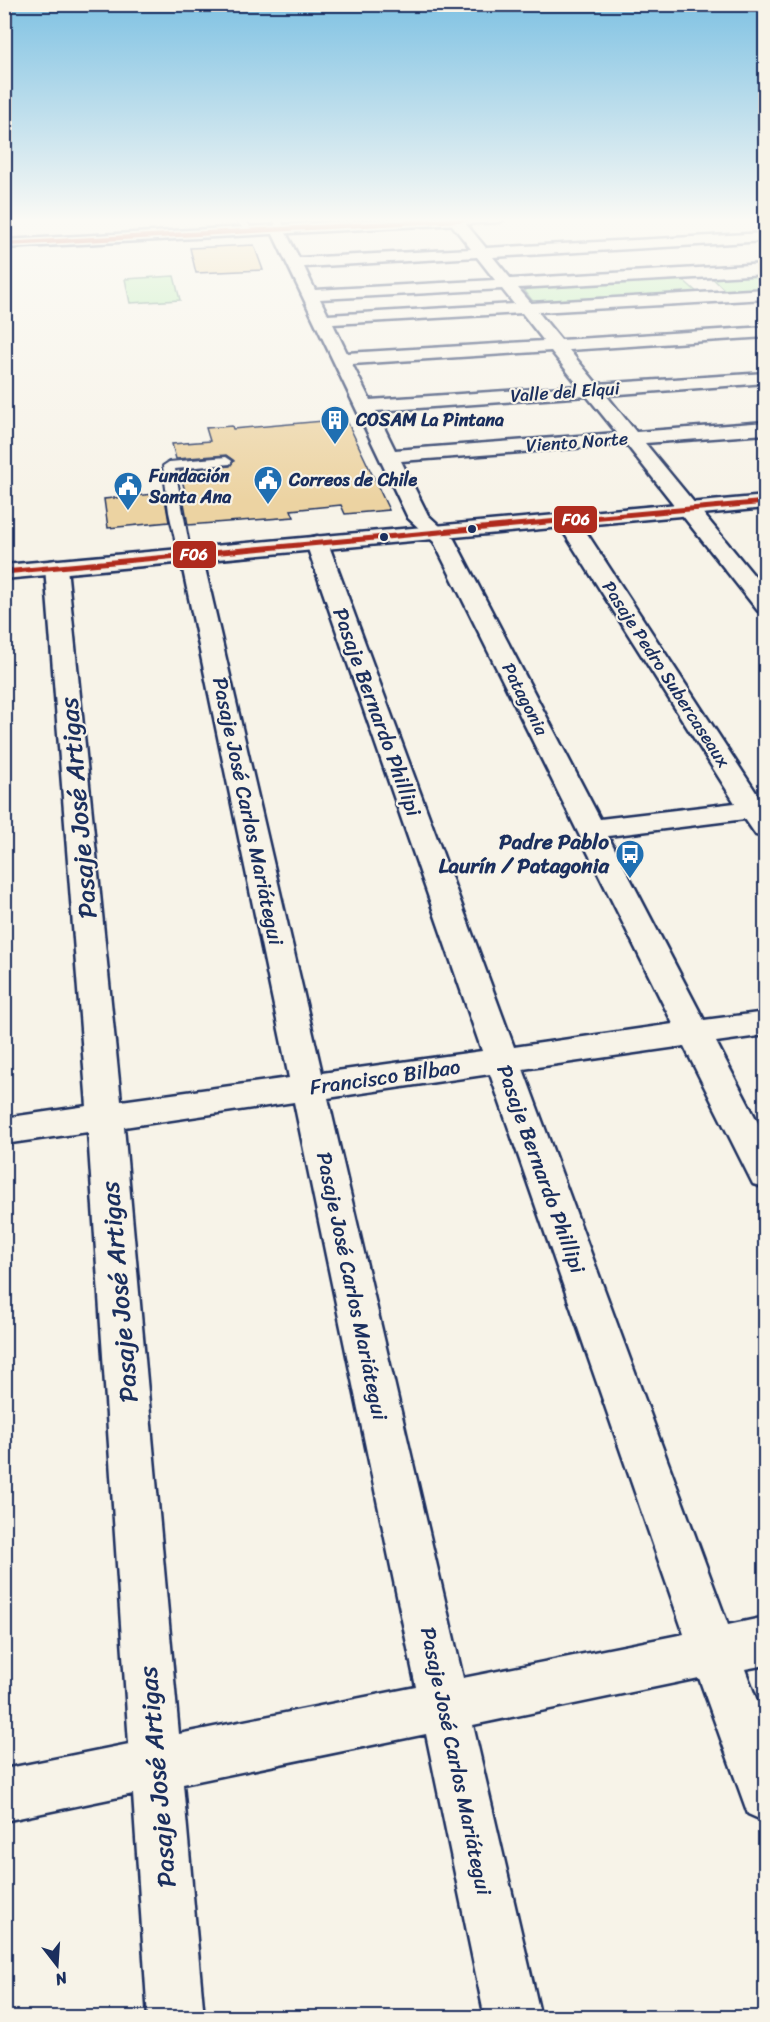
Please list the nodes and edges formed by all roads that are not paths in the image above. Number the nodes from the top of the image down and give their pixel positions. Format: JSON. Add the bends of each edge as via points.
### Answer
{"nodes":[{"id":1,"x":318,"y":312,"type":"edge"},
{"id":2,"x":452,"y":312,"type":"edge"},
{"id":3,"x":530,"y":312,"type":"edge"},
{"id":4,"x":726,"y":312,"type":"edge"},
{"id":5,"x":322,"y":320,"type":"junction"},
{"id":6,"x":757,"y":333,"type":"edge"},
{"id":7,"x":556,"y":345,"type":"junction"},
{"id":8,"x":765,"y":349,"type":"edge"},
{"id":9,"x":341,"y":358,"type":"junction"},
{"id":10,"x":765,"y":378,"type":"edge"},
{"id":11,"x":591,"y":390,"type":"junction"},
{"id":12,"x":364,"y":406,"type":"junction"},
{"id":13,"x":765,"y":428,"type":"edge"},
{"id":14,"x":630,"y":438,"type":"junction"},
{"id":15,"x":389,"y":456,"type":"junction"},
{"id":16,"x":226,"y":461,"type":"dead end"},
{"id":17,"x":682,"y":502,"type":"junction"},
{"id":18,"x":765,"y":502,"type":"edge"},
{"id":19,"x":567,"y":520,"type":"junction"},
{"id":20,"x":435,"y":531,"type":"junction"},
{"id":21,"x":317,"y":543,"type":"junction"},
{"id":22,"x":188,"y":555,"type":"junction"},
{"id":23,"x":56,"y":567,"type":"junction"},
{"id":24,"x":4,"y":572,"type":"edge"},
{"id":25,"x":765,"y":606,"type":"edge"},
{"id":26,"x":761,"y":816,"type":"edge"},
{"id":27,"x":591,"y":829,"type":"junction"},
{"id":28,"x":765,"y":1023,"type":"edge"},
{"id":29,"x":694,"y":1033,"type":"junction"},
{"id":30,"x":502,"y":1060,"type":"junction"},
{"id":31,"x":309,"y":1088,"type":"junction"},
{"id":32,"x":105,"y":1116,"type":"junction"},
{"id":33,"x":4,"y":1131,"type":"edge"},
{"id":34,"x":765,"y":1174,"type":"edge"},
{"id":35,"x":765,"y":1641,"type":"edge"},
{"id":36,"x":714,"y":1651,"type":"junction"},
{"id":37,"x":444,"y":1706,"type":"junction"},
{"id":38,"x":156,"y":1764,"type":"junction"},
{"id":39,"x":4,"y":1795,"type":"edge"},
{"id":40,"x":765,"y":1796,"type":"edge"},
{"id":41,"x":176,"y":2018,"type":"edge"},
{"id":42,"x":513,"y":2018,"type":"edge"}],
"edges":[{"from":1,"to":5,"type":"street","name":"Patagonia"},
{"from":2,"to":5,"type":"street"},
{"from":3,"to":7,"type":"street"},
{"from":4,"to":6,"type":"street"},
{"from":5,"to":9,"type":"street","name":"Patagonia"},
{"from":6,"to":7,"type":"street"},
{"from":6,"to":8,"type":"street"},
{"from":7,"to":9,"type":"street"},
{"from":7,"to":11,"type":"street"},
{"from":9,"to":12,"type":"street","name":"Patagonia"},
{"from":10,"to":11,"type":"street","name":"Valle del Elqui"},
{"from":11,"to":12,"type":"street","name":"Valle del Elqui"},
{"from":11,"to":14,"type":"street"},
{"from":12,"to":15,"type":"street","name":"Patagonia"},
{"from":13,"to":14,"type":"street","name":"Viento Norte"},
{"from":14,"to":15,"type":"street","name":"Viento Norte"},
{"from":14,"to":17,"type":"street"},
{"from":15,"to":20,"type":"street","name":"Patagonia","via":[[419,518]]},
{"from":16,"to":22,"type":"lane","via":[[169,466],[175,512]]},
{"from":17,"to":18,"type":"street"},
{"from":17,"to":19,"type":"street"},
{"from":17,"to":25,"type":"street"},
{"from":19,"to":20,"type":"street"},
{"from":19,"to":26,"type":"street","name":"Pasaje Pedro Subercaseaux"},
{"from":20,"to":21,"type":"street"},
{"from":20,"to":27,"type":"street","name":"Patagonia","via":[[443,539]]},
{"from":21,"to":22,"type":"street"},
{"from":21,"to":30,"type":"street","name":"Pasaje Bernardo Phillipi"},
{"from":22,"to":23,"type":"street"},
{"from":22,"to":31,"type":"street","name":"Pasaje José Carlos Mariátegui"},
{"from":23,"to":24,"type":"street"},
{"from":23,"to":32,"type":"street","name":"Pasaje José Artigas"},
{"from":26,"to":27,"type":"street"},
{"from":27,"to":29,"type":"street","name":"Patagonia"},
{"from":28,"to":29,"type":"street","name":"Francisco Bilbao"},
{"from":29,"to":30,"type":"street","name":"Francisco Bilbao"},
{"from":29,"to":34,"type":"street","name":"Patagonia"},
{"from":30,"to":31,"type":"street","name":"Francisco Bilbao"},
{"from":30,"to":36,"type":"street","name":"Pasaje Bernardo Phillipi"},
{"from":31,"to":32,"type":"street","name":"Francisco Bilbao"},
{"from":31,"to":37,"type":"street","name":"Pasaje José Carlos Mariátegui"},
{"from":32,"to":33,"type":"street","name":"Francisco Bilbao"},
{"from":32,"to":38,"type":"street","name":"Pasaje José Artigas"},
{"from":35,"to":36,"type":"street"},
{"from":36,"to":37,"type":"street"},
{"from":36,"to":40,"type":"street","name":"Pasaje Bernardo Phillipi"},
{"from":37,"to":38,"type":"street"},
{"from":37,"to":42,"type":"street","name":"Pasaje José Carlos Mariátegui"},
{"from":38,"to":39,"type":"street"},
{"from":38,"to":41,"type":"street","name":"Pasaje José Artigas"}]}
